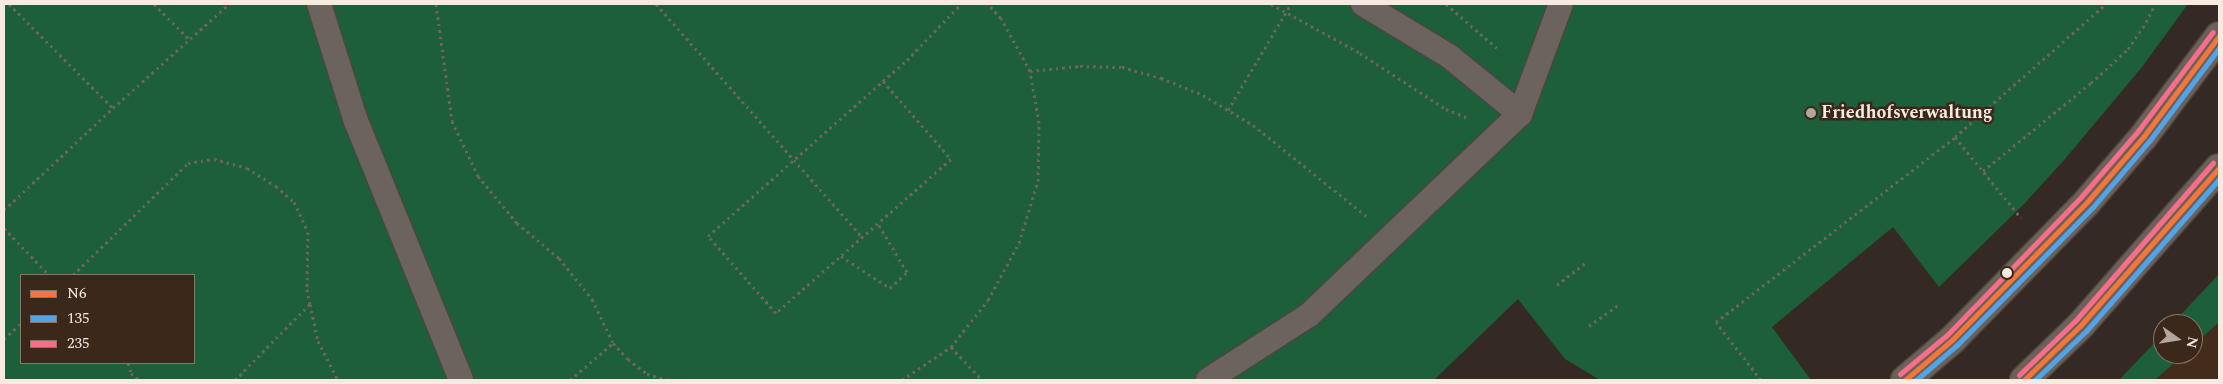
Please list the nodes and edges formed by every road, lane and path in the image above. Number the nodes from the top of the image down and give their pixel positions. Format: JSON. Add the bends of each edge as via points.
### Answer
{"nodes":[{"id":1,"x":9,"y":4,"type":"edge"},
{"id":2,"x":154,"y":4,"type":"edge"},
{"id":3,"x":229,"y":4,"type":"edge"},
{"id":4,"x":319,"y":4,"type":"edge"},
{"id":5,"x":436,"y":4,"type":"edge"},
{"id":6,"x":656,"y":4,"type":"edge"},
{"id":7,"x":961,"y":4,"type":"edge"},
{"id":8,"x":988,"y":4,"type":"edge"},
{"id":9,"x":1271,"y":4,"type":"edge"},
{"id":10,"x":1291,"y":4,"type":"edge"},
{"id":11,"x":1363,"y":4,"type":"edge"},
{"id":12,"x":1561,"y":4,"type":"edge"},
{"id":13,"x":2106,"y":4,"type":"edge"},
{"id":14,"x":2155,"y":4,"type":"edge"},
{"id":15,"x":1286,"y":12,"type":"junction"},
{"id":16,"x":2219,"y":36,"type":"edge"},
{"id":17,"x":189,"y":40,"type":"junction"},
{"id":18,"x":1030,"y":71,"type":"junction"},
{"id":19,"x":883,"y":81,"type":"junction"},
{"id":20,"x":113,"y":108,"type":"junction"},
{"id":21,"x":1228,"y":110,"type":"junction"},
{"id":22,"x":1520,"y":114,"type":"junction"},
{"id":23,"x":1955,"y":137,"type":"junction"},
{"id":24,"x":794,"y":160,"type":"junction"},
{"id":25,"x":2219,"y":168,"type":"edge"},
{"id":26,"x":1983,"y":171,"type":"junction"},
{"id":27,"x":4,"y":210,"type":"edge"},
{"id":28,"x":2021,"y":218,"type":"dead end"},
{"id":29,"x":878,"y":224,"type":"junction"},
{"id":30,"x":4,"y":228,"type":"edge"},
{"id":31,"x":1392,"y":236,"type":"junction"},
{"id":32,"x":862,"y":237,"type":"junction"},
{"id":33,"x":841,"y":256,"type":"junction"},
{"id":34,"x":1586,"y":262,"type":"dead end"},
{"id":35,"x":48,"y":274,"type":"edge"},
{"id":36,"x":74,"y":274,"type":"edge"},
{"id":37,"x":1557,"y":285,"type":"dead end"},
{"id":38,"x":310,"y":304,"type":"junction"},
{"id":39,"x":1619,"y":304,"type":"dead end"},
{"id":40,"x":20,"y":324,"type":"edge"},
{"id":41,"x":1589,"y":326,"type":"dead end"},
{"id":42,"x":4,"y":339,"type":"edge"},
{"id":43,"x":612,"y":343,"type":"junction"},
{"id":44,"x":951,"y":347,"type":"junction"},
{"id":45,"x":128,"y":364,"type":"edge"},
{"id":46,"x":139,"y":380,"type":"edge"},
{"id":47,"x":235,"y":380,"type":"edge"},
{"id":48,"x":338,"y":380,"type":"edge"},
{"id":49,"x":461,"y":380,"type":"edge"},
{"id":50,"x":570,"y":380,"type":"edge"},
{"id":51,"x":668,"y":380,"type":"edge"},
{"id":52,"x":902,"y":380,"type":"edge"},
{"id":53,"x":982,"y":380,"type":"edge"},
{"id":54,"x":1208,"y":380,"type":"edge"},
{"id":55,"x":1761,"y":380,"type":"edge"},
{"id":56,"x":1905,"y":380,"type":"edge"},
{"id":57,"x":2024,"y":380,"type":"edge"}],
"edges":[{"from":1,"to":20,"type":"path"},
{"from":2,"to":17,"type":"path"},
{"from":3,"to":17,"type":"path"},
{"from":4,"to":49,"type":"lane","via":[[356,121]]},
{"from":5,"to":43,"type":"path","via":[[452,121],[478,176],[517,223],[559,258],[592,299]]},
{"from":6,"to":24,"type":"path"},
{"from":7,"to":19,"type":"path"},
{"from":8,"to":18,"type":"path","via":[[1001,18]]},
{"from":9,"to":15,"type":"path"},
{"from":10,"to":15,"type":"path"},
{"from":11,"to":22,"type":"lane","via":[[1450,56]]},
{"from":12,"to":22,"type":"lane"},
{"from":13,"to":23,"type":"path"},
{"from":14,"to":26,"type":"path","via":[[2128,49]]},
{"from":15,"to":21,"type":"path"},
{"from":15,"to":22,"type":"path","via":[[1360,53],[1446,109],[1465,117]]},
{"from":16,"to":56,"type":"main road","via":[[2144,136],[2086,202],[1952,340]]},
{"from":17,"to":20,"type":"path"},
{"from":18,"to":21,"type":"path","via":[[1080,66],[1122,67],[1203,95]]},
{"from":18,"to":44,"type":"path","via":[[1039,123],[1038,181],[1019,243],[988,300]]},
{"from":19,"to":24,"type":"path"},
{"from":19,"to":29,"type":"path","via":[[951,159]]},
{"from":20,"to":27,"type":"path"},
{"from":21,"to":31,"type":"path","via":[[1253,125]]},
{"from":22,"to":31,"type":"lane"},
{"from":23,"to":26,"type":"path"},
{"from":23,"to":55,"type":"path","via":[[1716,322]]},
{"from":24,"to":32,"type":"path"},
{"from":24,"to":33,"type":"path","via":[[708,236],[776,313]]},
{"from":25,"to":57,"type":"main road","via":[[2080,326]]},
{"from":26,"to":28,"type":"path"},
{"from":29,"to":32,"type":"path"},
{"from":29,"to":33,"type":"path","via":[[907,272],[890,288]]},
{"from":30,"to":35,"type":"path"},
{"from":31,"to":54,"type":"lane","via":[[1309,315]]},
{"from":32,"to":33,"type":"path"},
{"from":34,"to":37,"type":"path"},
{"from":36,"to":38,"type":"path","via":[[188,163],[214,159],[247,168],[294,202],[308,232],[307,289]]},
{"from":38,"to":47,"type":"path"},
{"from":38,"to":48,"type":"path","via":[[318,341]]},
{"from":39,"to":41,"type":"path"},
{"from":40,"to":42,"type":"path"},
{"from":43,"to":50,"type":"path"},
{"from":43,"to":51,"type":"path","via":[[647,374]]},
{"from":44,"to":52,"type":"path"},
{"from":44,"to":53,"type":"path"},
{"from":45,"to":46,"type":"path","via":[[131,373]]}]}
